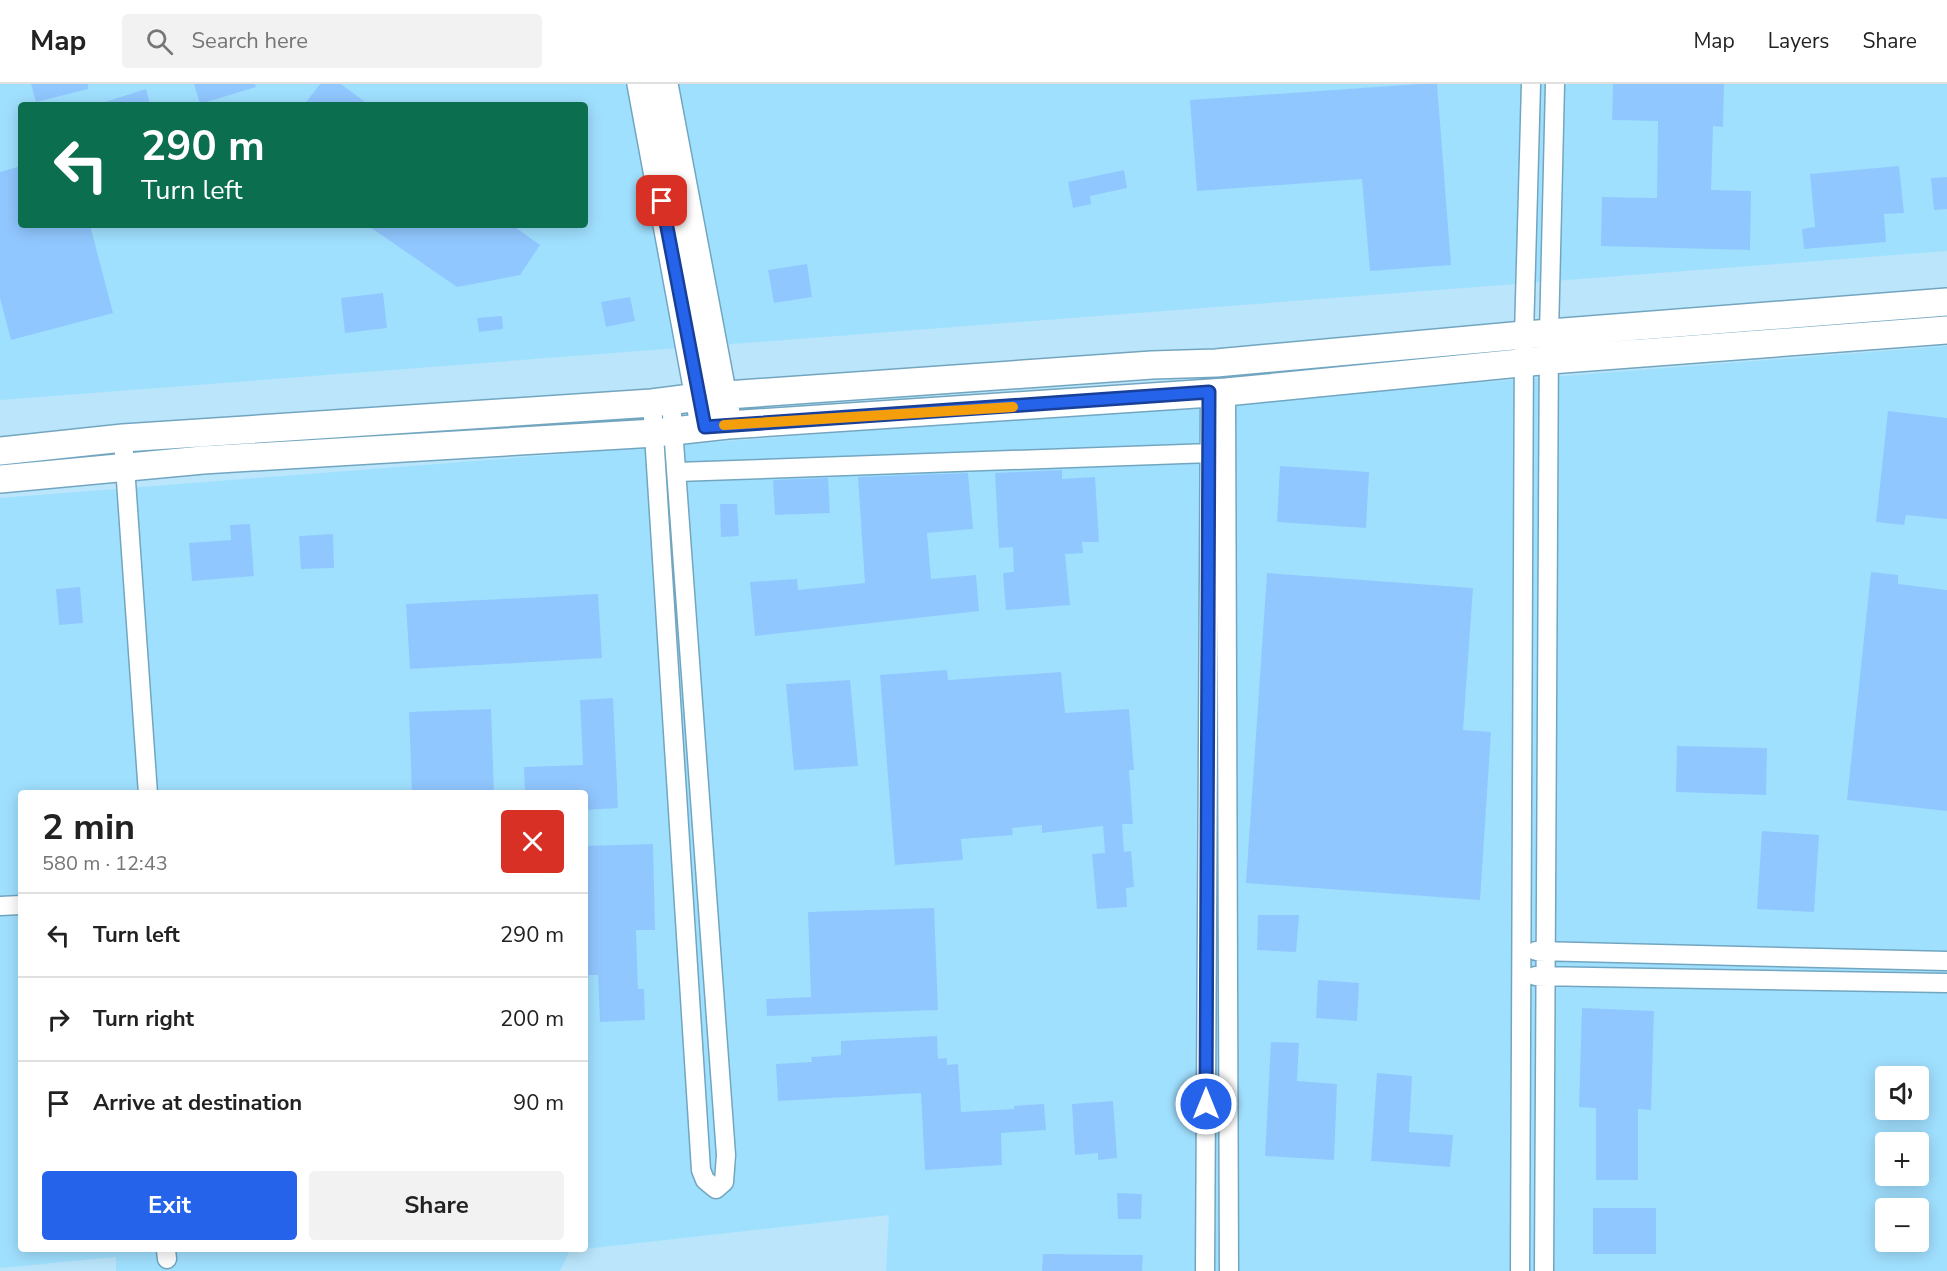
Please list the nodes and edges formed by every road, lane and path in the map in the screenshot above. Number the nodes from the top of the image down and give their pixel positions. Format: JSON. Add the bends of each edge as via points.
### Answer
{"nodes":[{"id":1,"x":641,"y":84,"type":"edge"},
{"id":2,"x":664,"y":84,"type":"edge"},
{"id":3,"x":1531,"y":84,"type":"edge"},
{"id":4,"x":1555,"y":84,"type":"edge"},
{"id":5,"x":1947,"y":302,"type":"edge"},
{"id":6,"x":1947,"y":330,"type":"edge"},
{"id":7,"x":1537,"y":348,"type":"junction"},
{"id":8,"x":1218,"y":392,"type":"junction"},
{"id":9,"x":711,"y":397,"type":"junction"},
{"id":10,"x":662,"y":402,"type":"junction"},
{"id":11,"x":716,"y":426,"type":"junction"},
{"id":12,"x":665,"y":432,"type":"junction"},
{"id":13,"x":123,"y":438,"type":"junction"},
{"id":14,"x":0,"y":451,"type":"edge"},
{"id":15,"x":1211,"y":453,"type":"junction"},
{"id":16,"x":125,"y":468,"type":"junction"},
{"id":17,"x":677,"y":472,"type":"junction"},
{"id":18,"x":0,"y":479,"type":"edge"},
{"id":19,"x":148,"y":790,"type":"edge"},
{"id":20,"x":18,"y":904,"type":"edge"},
{"id":21,"x":0,"y":906,"type":"edge"},
{"id":22,"x":1522,"y":951,"type":"junction"},
{"id":23,"x":1546,"y":951,"type":"junction"},
{"id":24,"x":1947,"y":961,"type":"edge"},
{"id":25,"x":1521,"y":976,"type":"junction"},
{"id":26,"x":1546,"y":976,"type":"junction"},
{"id":27,"x":1947,"y":983,"type":"edge"},
{"id":28,"x":1205,"y":1271,"type":"edge"},
{"id":29,"x":1229,"y":1271,"type":"edge"},
{"id":30,"x":1520,"y":1271,"type":"edge"},
{"id":31,"x":1544,"y":1271,"type":"edge"}],
"edges":[{"from":1,"to":9,"type":"street"},
{"from":2,"to":9,"type":"street"},
{"from":3,"to":7,"type":"street"},
{"from":4,"to":7,"type":"street"},
{"from":5,"to":7,"type":"street"},
{"from":6,"to":7,"type":"street"},
{"from":7,"to":8,"type":"street"},
{"from":7,"to":9,"type":"street","via":[[1152,365]]},
{"from":7,"to":22,"type":"street"},
{"from":7,"to":23,"type":"street"},
{"from":8,"to":11,"type":"street"},
{"from":8,"to":15,"type":"street"},
{"from":8,"to":29,"type":"street"},
{"from":9,"to":10,"type":"street"},
{"from":9,"to":11,"type":"street"},
{"from":10,"to":12,"type":"street"},
{"from":10,"to":13,"type":"street"},
{"from":11,"to":12,"type":"street"},
{"from":12,"to":16,"type":"street"},
{"from":12,"to":17,"type":"street"},
{"from":12,"to":17,"type":"street","via":[[701,1170],[705,1180],[716,1189],[724,1182],[726,1155]]},
{"from":13,"to":14,"type":"street"},
{"from":13,"to":16,"type":"street"},
{"from":15,"to":17,"type":"street"},
{"from":15,"to":28,"type":"street"},
{"from":16,"to":18,"type":"street"},
{"from":16,"to":19,"type":"street"},
{"from":20,"to":21,"type":"street"},
{"from":22,"to":23,"type":"street"},
{"from":22,"to":25,"type":"street"},
{"from":23,"to":24,"type":"street"},
{"from":23,"to":26,"type":"street"},
{"from":25,"to":26,"type":"street"},
{"from":25,"to":30,"type":"street"},
{"from":26,"to":27,"type":"street"},
{"from":26,"to":31,"type":"street"}]}
